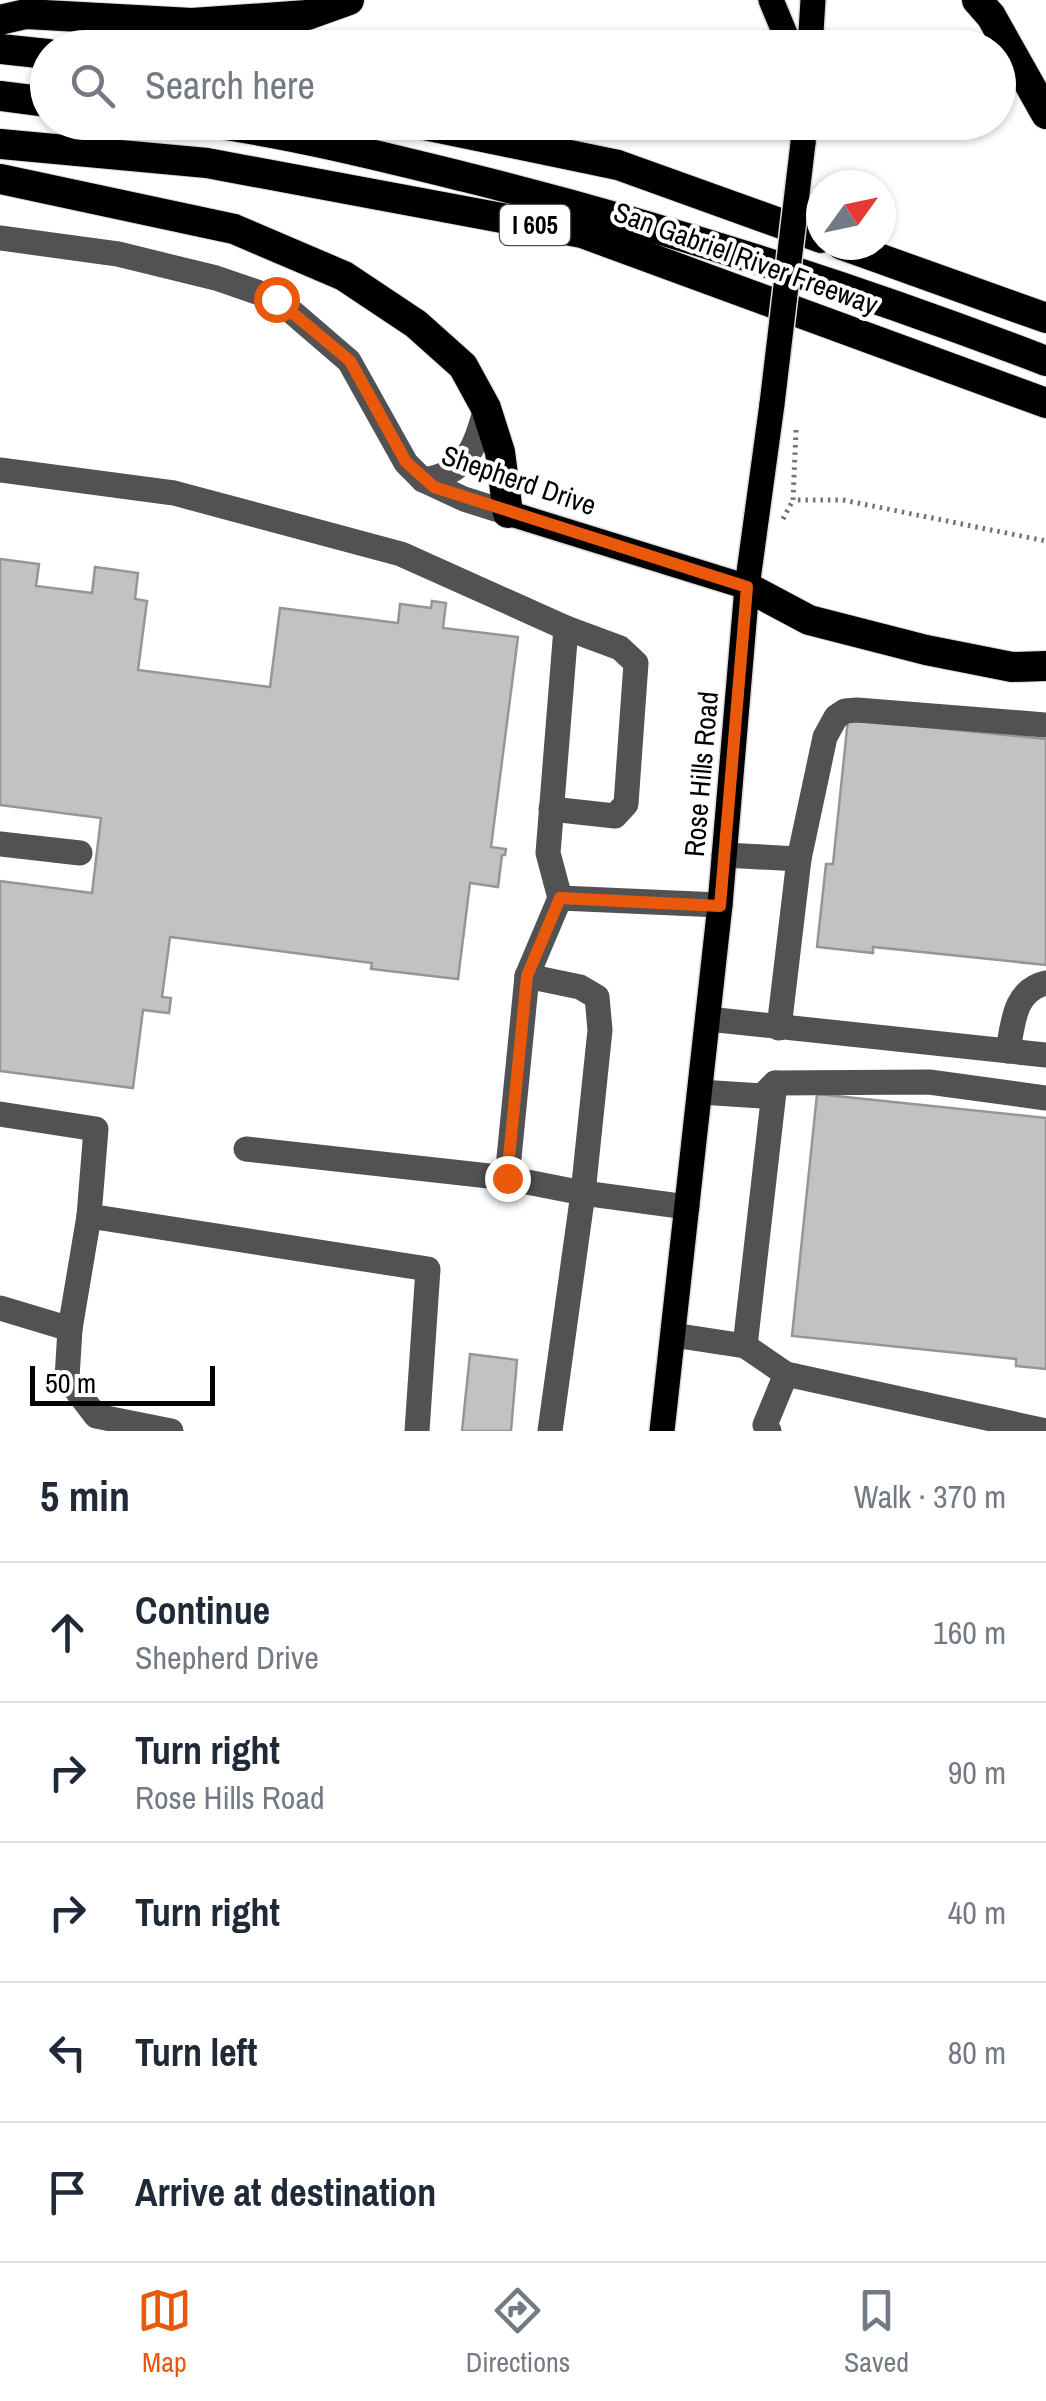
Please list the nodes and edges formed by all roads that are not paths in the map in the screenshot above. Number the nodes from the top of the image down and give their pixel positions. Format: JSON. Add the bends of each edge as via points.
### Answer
{"nodes":[{"id":1,"x":350,"y":0,"type":"edge"},
{"id":2,"x":772,"y":0,"type":"edge"},
{"id":3,"x":813,"y":0,"type":"edge"},
{"id":4,"x":977,"y":0,"type":"edge"},
{"id":5,"x":0,"y":20,"type":"edge"},
{"id":6,"x":784,"y":30,"type":"edge"},
{"id":7,"x":811,"y":30,"type":"edge"},
{"id":8,"x":999,"y":30,"type":"edge"},
{"id":9,"x":0,"y":49,"type":"edge"},
{"id":10,"x":30,"y":52,"type":"edge"},
{"id":11,"x":1016,"y":61,"type":"edge"},
{"id":12,"x":0,"y":79,"type":"edge"},
{"id":13,"x":30,"y":82,"type":"edge"},
{"id":14,"x":0,"y":96,"type":"edge"},
{"id":15,"x":30,"y":100,"type":"edge"},
{"id":16,"x":1046,"y":114,"type":"edge"},
{"id":17,"x":296,"y":140,"type":"edge"},
{"id":18,"x":495,"y":140,"type":"edge"},
{"id":19,"x":803,"y":140,"type":"edge"},
{"id":20,"x":0,"y":144,"type":"edge"},
{"id":21,"x":0,"y":180,"type":"edge"},
{"id":22,"x":806,"y":233,"type":"edge"},
{"id":23,"x":0,"y":238,"type":"edge"},
{"id":24,"x":884,"y":260,"type":"edge"},
{"id":25,"x":1046,"y":318,"type":"edge"},
{"id":26,"x":1046,"y":361,"type":"edge"},
{"id":27,"x":1046,"y":403,"type":"edge"},
{"id":28,"x":486,"y":408,"type":"junction"},
{"id":29,"x":0,"y":470,"type":"edge"},
{"id":30,"x":423,"y":480,"type":"junction"},
{"id":31,"x":508,"y":513,"type":"junction"},
{"id":32,"x":747,"y":587,"type":"junction"},
{"id":33,"x":566,"y":628,"type":"junction"},
{"id":34,"x":1046,"y":666,"type":"edge"},
{"id":35,"x":1046,"y":725,"type":"edge"},
{"id":36,"x":551,"y":809,"type":"junction"},
{"id":37,"x":0,"y":844,"type":"edge"},
{"id":38,"x":80,"y":853,"type":"dead end"},
{"id":39,"x":724,"y":855,"type":"junction"},
{"id":40,"x":798,"y":859,"type":"junction"},
{"id":41,"x":560,"y":898,"type":"junction"},
{"id":42,"x":720,"y":906,"type":"junction"},
{"id":43,"x":527,"y":976,"type":"junction"},
{"id":44,"x":1046,"y":983,"type":"edge"},
{"id":45,"x":708,"y":1019,"type":"junction"},
{"id":46,"x":779,"y":1028,"type":"junction"},
{"id":47,"x":1008,"y":1051,"type":"junction"},
{"id":48,"x":1046,"y":1055,"type":"edge"},
{"id":49,"x":775,"y":1083,"type":"junction"},
{"id":50,"x":700,"y":1092,"type":"junction"},
{"id":51,"x":1046,"y":1098,"type":"edge"},
{"id":52,"x":0,"y":1114,"type":"edge"},
{"id":53,"x":246,"y":1150,"type":"dead end"},
{"id":54,"x":507,"y":1178,"type":"junction"},
{"id":55,"x":583,"y":1193,"type":"junction"},
{"id":56,"x":687,"y":1207,"type":"junction"},
{"id":57,"x":89,"y":1216,"type":"junction"},
{"id":58,"x":0,"y":1308,"type":"edge"},
{"id":59,"x":70,"y":1329,"type":"junction"},
{"id":60,"x":673,"y":1335,"type":"junction"},
{"id":61,"x":745,"y":1346,"type":"junction"},
{"id":62,"x":786,"y":1374,"type":"junction"},
{"id":63,"x":171,"y":1431,"type":"edge"},
{"id":64,"x":418,"y":1431,"type":"edge"},
{"id":65,"x":550,"y":1431,"type":"edge"},
{"id":66,"x":662,"y":1431,"type":"edge"},
{"id":67,"x":769,"y":1431,"type":"edge"},
{"id":68,"x":1046,"y":1431,"type":"edge"}],
"edges":[{"from":1,"to":5,"type":"highway","via":[[307,15],[192,23],[26,14]]},
{"from":2,"to":6,"type":"main road"},
{"from":3,"to":7,"type":"main road"},
{"from":4,"to":8,"type":"highway"},
{"from":9,"to":10,"type":"highway"},
{"from":11,"to":16,"type":"highway"},
{"from":12,"to":13,"type":"highway"},
{"from":14,"to":15,"type":"highway"},
{"from":17,"to":26,"type":"highway","via":[[654,226],[850,288]]},
{"from":18,"to":22,"type":"highway","name":"San Gabriel River Freeway","via":[[618,166]]},
{"from":19,"to":32,"type":"main road","name":"Rose Hills Road","bridge":true},
{"from":20,"to":27,"type":"highway","name":"San Gabriel River Freeway","number":"I 605","via":[[207,164],[582,233]]},
{"from":21,"to":28,"type":"highway","via":[[234,229],[344,276],[416,324],[463,366]]},
{"from":23,"to":30,"type":"street","name":"Shepherd Drive","via":[[118,254],[276,299],[350,361],[406,462]]},
{"from":24,"to":25,"type":"highway","name":"San Gabriel River Freeway"},
{"from":28,"to":30,"type":"street","via":[[473,451],[439,478]]},
{"from":28,"to":31,"type":"highway"},
{"from":29,"to":33,"type":"street","via":[[174,493],[402,554]]},
{"from":30,"to":31,"type":"street","name":"Shepherd Drive"},
{"from":31,"to":32,"type":"main road","name":"Shepherd Drive"},
{"from":32,"to":34,"type":"highway","via":[[809,620],[1012,668]]},
{"from":32,"to":39,"type":"main road","name":"Rose Hills Road"},
{"from":33,"to":36,"type":"street"},
{"from":33,"to":36,"type":"street","via":[[620,648],[636,663],[636,690],[626,804],[615,816]]},
{"from":35,"to":40,"type":"street","via":[[845,711],[825,737]]},
{"from":36,"to":41,"type":"street","via":[[548,853]]},
{"from":37,"to":38,"type":"street"},
{"from":39,"to":40,"type":"street"},
{"from":39,"to":42,"type":"main road","name":"Rose Hills Road"},
{"from":40,"to":46,"type":"street"},
{"from":41,"to":42,"type":"street"},
{"from":41,"to":43,"type":"street"},
{"from":42,"to":45,"type":"main road","name":"Rose Hills Road"},
{"from":43,"to":54,"type":"street"},
{"from":43,"to":55,"type":"street","via":[[580,987],[596,998],[600,1030]]},
{"from":44,"to":47,"type":"street","via":[[1021,999]]},
{"from":45,"to":46,"type":"street"},
{"from":45,"to":50,"type":"main road","name":"Rose Hills Road"},
{"from":46,"to":47,"type":"street"},
{"from":47,"to":48,"type":"street"},
{"from":49,"to":50,"type":"street","via":[[762,1096]]},
{"from":49,"to":51,"type":"street","via":[[928,1082]]},
{"from":49,"to":61,"type":"street"},
{"from":50,"to":56,"type":"main road","name":"Rose Hills Road"},
{"from":52,"to":57,"type":"street","via":[[96,1129]]},
{"from":53,"to":54,"type":"street"},
{"from":54,"to":55,"type":"street"},
{"from":55,"to":56,"type":"street"},
{"from":55,"to":65,"type":"street"},
{"from":56,"to":60,"type":"main road","name":"Rose Hills Road"},
{"from":57,"to":59,"type":"street"},
{"from":57,"to":64,"type":"street","via":[[428,1269]]},
{"from":58,"to":59,"type":"street"},
{"from":59,"to":63,"type":"street","via":[[67,1378],[96,1416]]},
{"from":60,"to":61,"type":"street"},
{"from":60,"to":66,"type":"main road","name":"Rose Hills Road"},
{"from":61,"to":62,"type":"street"},
{"from":62,"to":67,"type":"street","via":[[765,1425]]},
{"from":62,"to":68,"type":"street"}]}
